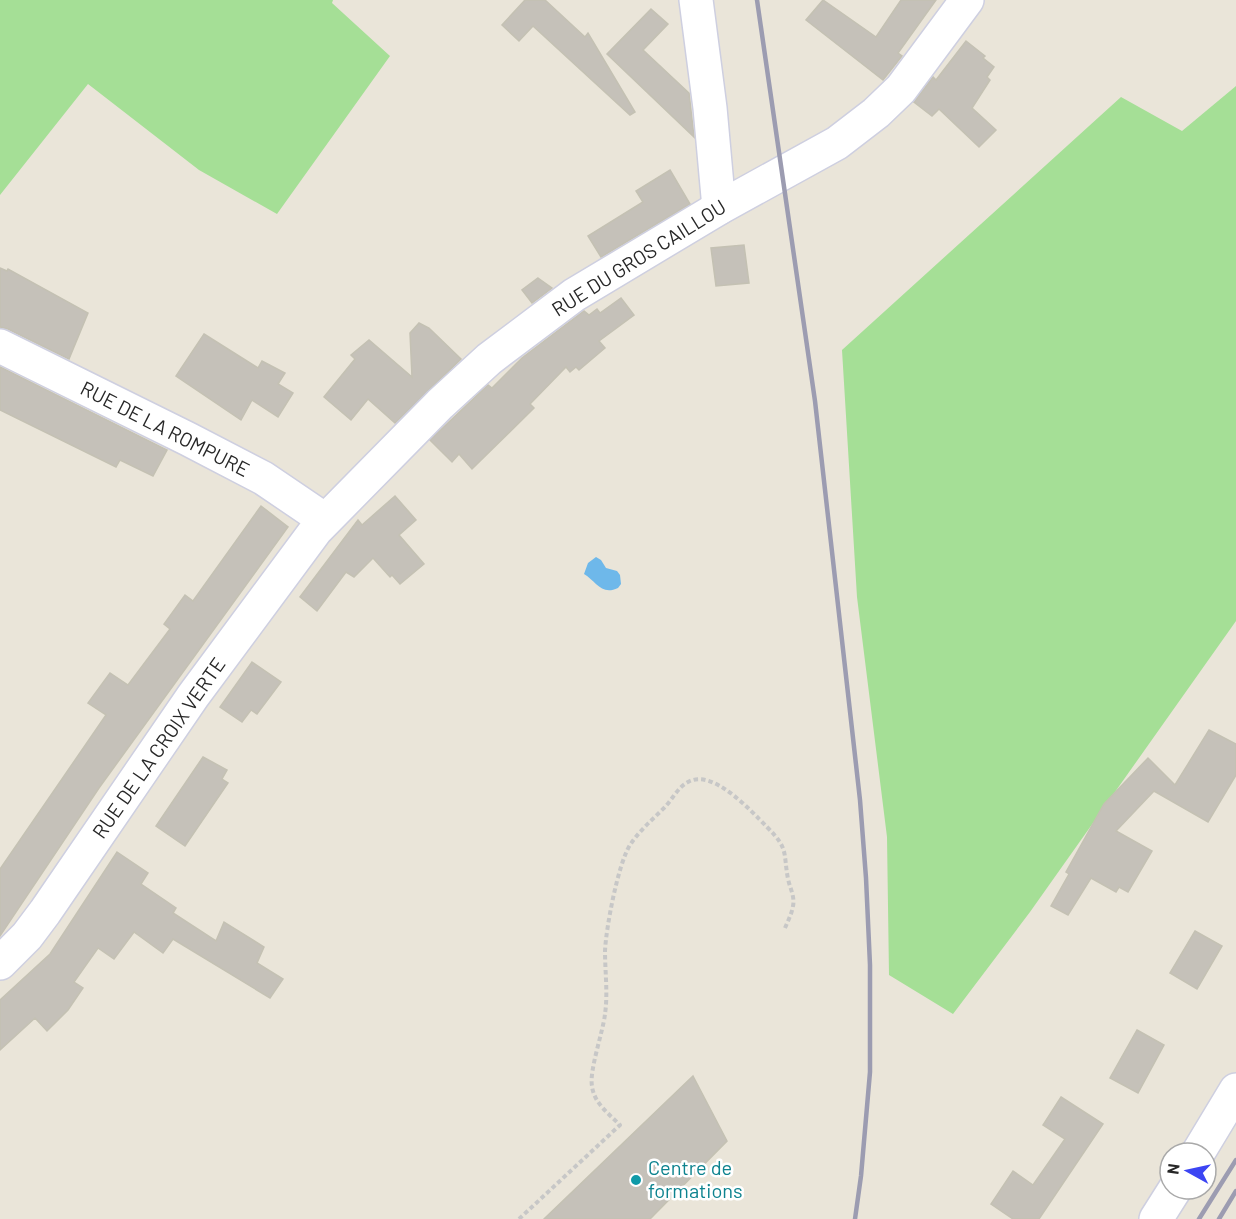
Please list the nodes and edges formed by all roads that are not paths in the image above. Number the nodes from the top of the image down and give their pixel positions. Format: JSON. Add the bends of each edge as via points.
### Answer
{"nodes":[{"id":1,"x":696,"y":0,"type":"edge"},
{"id":2,"x":967,"y":0,"type":"edge"},
{"id":3,"x":719,"y":208,"type":"junction"},
{"id":4,"x":0,"y":346,"type":"edge"},
{"id":5,"x":320,"y":525,"type":"junction"},
{"id":6,"x":0,"y":963,"type":"edge"},
{"id":7,"x":1236,"y":1090,"type":"edge"},
{"id":8,"x":1205,"y":1141,"type":"edge"},
{"id":9,"x":1167,"y":1201,"type":"edge"},
{"id":10,"x":1156,"y":1219,"type":"edge"}],
"edges":[{"from":1,"to":3,"type":"street"},
{"from":2,"to":3,"type":"street","name":"RUE DU GROS CAILLOU","via":[[901,89],[876,113],[837,143]]},
{"from":3,"to":5,"type":"street","name":"RUE DU GROS CAILLOU","via":[[574,295],[489,359]]},
{"from":4,"to":5,"type":"street","name":"RUE DE LA ROMPURE","via":[[263,478]]},
{"from":5,"to":6,"type":"street","name":"RUE DE LA CROIX VERTE","via":[[194,696],[45,912]]},
{"from":7,"to":8,"type":"street"},
{"from":9,"to":10,"type":"street"}]}
